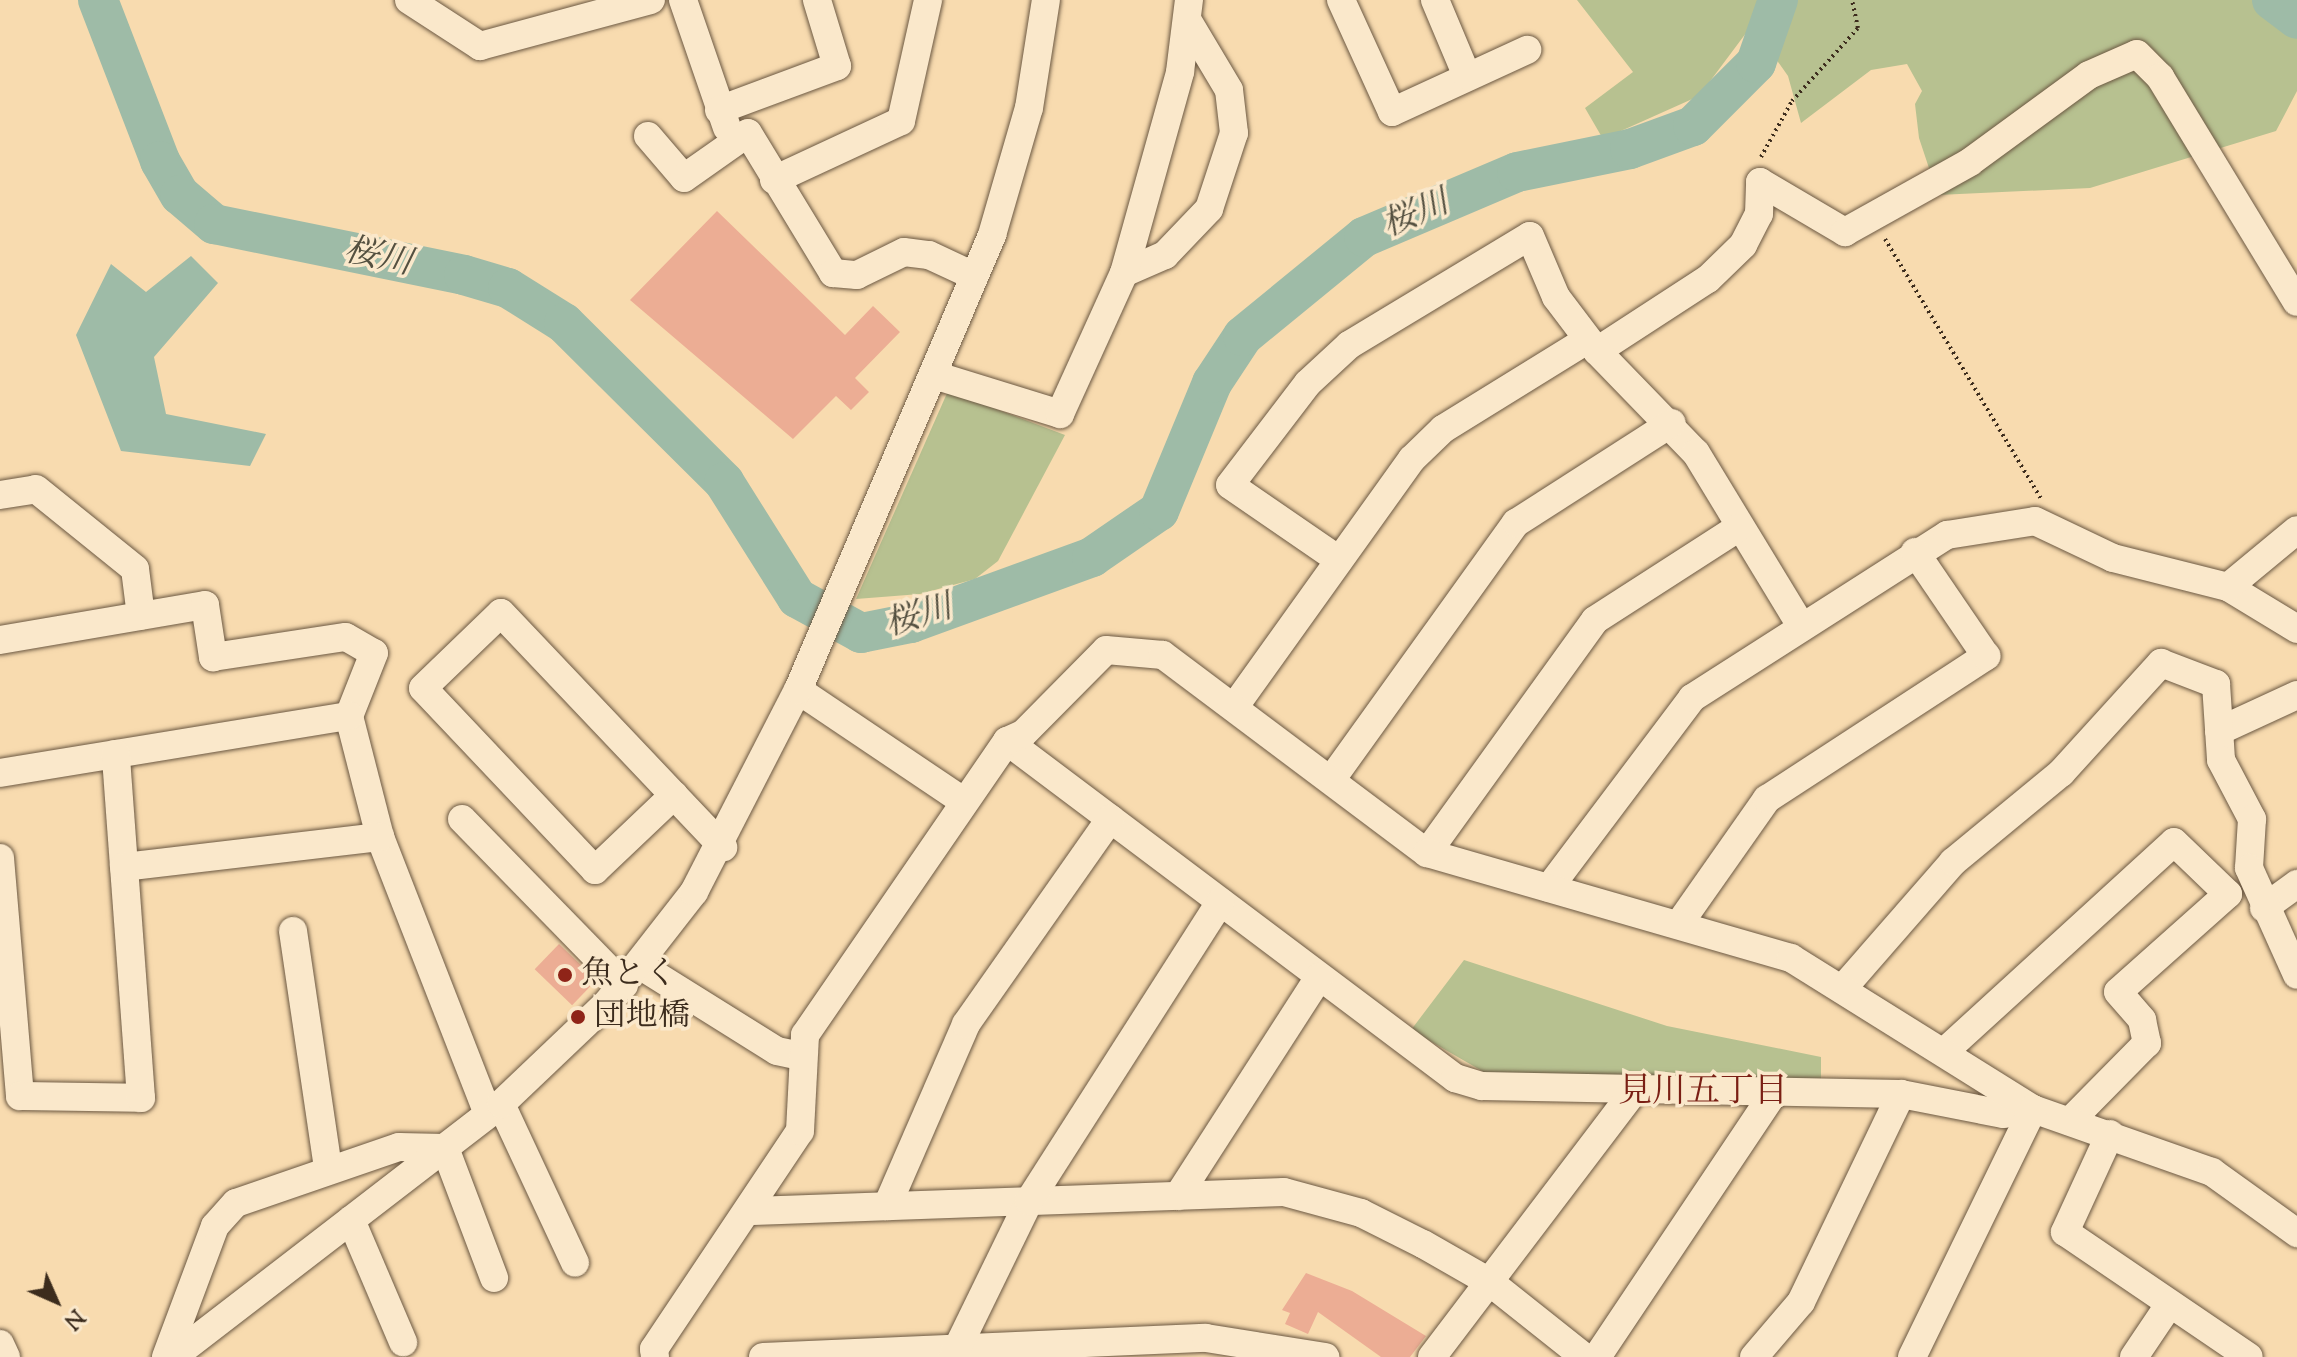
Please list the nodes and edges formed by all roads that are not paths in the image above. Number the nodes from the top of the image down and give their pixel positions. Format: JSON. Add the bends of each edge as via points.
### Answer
{"nodes":[{"id":1,"x":409,"y":0,"type":"edge"},
{"id":2,"x":651,"y":0,"type":"edge"},
{"id":3,"x":683,"y":0,"type":"edge"},
{"id":4,"x":817,"y":0,"type":"edge"},
{"id":5,"x":928,"y":0,"type":"edge"},
{"id":6,"x":1046,"y":0,"type":"edge"},
{"id":7,"x":1341,"y":0,"type":"edge"},
{"id":8,"x":1435,"y":0,"type":"edge"},
{"id":9,"x":1189,"y":11,"type":"edge"},
{"id":10,"x":1527,"y":50,"type":"dead end"},
{"id":11,"x":1467,"y":76,"type":"junction"},
{"id":12,"x":719,"y":110,"type":"junction"},
{"id":13,"x":648,"y":136,"type":"dead end"},
{"id":14,"x":734,"y":143,"type":"junction"},
{"id":15,"x":774,"y":180,"type":"junction"},
{"id":16,"x":1124,"y":273,"type":"junction"},
{"id":17,"x":974,"y":276,"type":"junction"},
{"id":18,"x":2297,"y":302,"type":"edge"},
{"id":19,"x":1592,"y":346,"type":"junction"},
{"id":20,"x":934,"y":375,"type":"junction"},
{"id":21,"x":1672,"y":423,"type":"junction"},
{"id":22,"x":0,"y":495,"type":"edge"},
{"id":23,"x":1738,"y":528,"type":"junction"},
{"id":24,"x":2297,"y":530,"type":"edge"},
{"id":25,"x":1915,"y":552,"type":"junction"},
{"id":26,"x":1339,"y":560,"type":"junction"},
{"id":27,"x":2228,"y":587,"type":"junction"},
{"id":28,"x":141,"y":616,"type":"junction"},
{"id":29,"x":1800,"y":624,"type":"junction"},
{"id":30,"x":2297,"y":629,"type":"edge"},
{"id":31,"x":0,"y":640,"type":"edge"},
{"id":32,"x":798,"y":690,"type":"junction"},
{"id":33,"x":2297,"y":695,"type":"edge"},
{"id":34,"x":1235,"y":706,"type":"junction"},
{"id":35,"x":349,"y":716,"type":"junction"},
{"id":36,"x":2219,"y":731,"type":"junction"},
{"id":37,"x":1007,"y":741,"type":"junction"},
{"id":38,"x":116,"y":754,"type":"junction"},
{"id":39,"x":0,"y":773,"type":"edge"},
{"id":40,"x":1331,"y":780,"type":"junction"},
{"id":41,"x":674,"y":795,"type":"junction"},
{"id":42,"x":963,"y":801,"type":"junction"},
{"id":43,"x":462,"y":819,"type":"dead end"},
{"id":44,"x":1110,"y":819,"type":"junction"},
{"id":45,"x":380,"y":837,"type":"junction"},
{"id":46,"x":723,"y":847,"type":"junction"},
{"id":47,"x":1427,"y":853,"type":"junction"},
{"id":48,"x":0,"y":858,"type":"edge"},
{"id":49,"x":124,"y":867,"type":"junction"},
{"id":50,"x":2297,"y":884,"type":"edge"},
{"id":51,"x":1549,"y":888,"type":"junction"},
{"id":52,"x":1220,"y":902,"type":"junction"},
{"id":53,"x":2264,"y":908,"type":"junction"},
{"id":54,"x":1679,"y":924,"type":"junction"},
{"id":55,"x":293,"y":931,"type":"dead end"},
{"id":56,"x":2297,"y":975,"type":"edge"},
{"id":57,"x":632,"y":976,"type":"junction"},
{"id":58,"x":1319,"y":977,"type":"junction"},
{"id":59,"x":1844,"y":987,"type":"junction"},
{"id":60,"x":1944,"y":1052,"type":"junction"},
{"id":61,"x":800,"y":1056,"type":"junction"},
{"id":62,"x":1635,"y":1090,"type":"junction"},
{"id":63,"x":1774,"y":1093,"type":"junction"},
{"id":64,"x":1901,"y":1094,"type":"junction"},
{"id":65,"x":494,"y":1109,"type":"junction"},
{"id":66,"x":2033,"y":1109,"type":"junction"},
{"id":67,"x":2070,"y":1121,"type":"junction"},
{"id":68,"x":2110,"y":1134,"type":"junction"},
{"id":69,"x":445,"y":1148,"type":"junction"},
{"id":70,"x":328,"y":1169,"type":"junction"},
{"id":71,"x":1178,"y":1196,"type":"junction"},
{"id":72,"x":1029,"y":1201,"type":"junction"},
{"id":73,"x":887,"y":1206,"type":"junction"},
{"id":74,"x":753,"y":1211,"type":"junction"},
{"id":75,"x":351,"y":1220,"type":"junction"},
{"id":76,"x":2297,"y":1233,"type":"edge"},
{"id":77,"x":575,"y":1263,"type":"dead end"},
{"id":78,"x":494,"y":1278,"type":"dead end"},
{"id":79,"x":1491,"y":1283,"type":"junction"},
{"id":80,"x":2169,"y":1305,"type":"junction"},
{"id":81,"x":403,"y":1342,"type":"dead end"},
{"id":82,"x":0,"y":1344,"type":"edge"},
{"id":83,"x":1242,"y":1348,"type":"edge"},
{"id":84,"x":954,"y":1353,"type":"edge"},
{"id":85,"x":6,"y":1357,"type":"edge"},
{"id":86,"x":166,"y":1357,"type":"edge"},
{"id":87,"x":173,"y":1357,"type":"edge"},
{"id":88,"x":655,"y":1357,"type":"edge"},
{"id":89,"x":763,"y":1357,"type":"edge"},
{"id":90,"x":1325,"y":1357,"type":"edge"},
{"id":91,"x":1432,"y":1357,"type":"edge"},
{"id":92,"x":1584,"y":1357,"type":"edge"},
{"id":93,"x":1597,"y":1357,"type":"edge"},
{"id":94,"x":1754,"y":1357,"type":"edge"},
{"id":95,"x":1912,"y":1357,"type":"edge"},
{"id":96,"x":2134,"y":1357,"type":"edge"},
{"id":97,"x":2249,"y":1357,"type":"edge"}],
"edges":[{"from":1,"to":2,"type":"street","via":[[480,46]]},
{"from":3,"to":12,"type":"street"},
{"from":4,"to":12,"type":"street","via":[[837,66]]},
{"from":5,"to":15,"type":"street","via":[[901,121]]},
{"from":6,"to":17,"type":"street","via":[[1018,153]]},
{"from":7,"to":11,"type":"street","via":[[1392,112]]},
{"from":8,"to":11,"type":"street"},
{"from":9,"to":16,"type":"street"},
{"from":9,"to":16,"type":"street","via":[[1229,90],[1230,147],[1209,209],[1185,239]]},
{"from":10,"to":11,"type":"street"},
{"from":12,"to":14,"type":"street"},
{"from":13,"to":14,"type":"street","via":[[684,178]]},
{"from":14,"to":15,"type":"street","via":[[748,133]]},
{"from":15,"to":17,"type":"street","via":[[833,273],[857,275],[904,252],[929,255]]},
{"from":16,"to":20,"type":"street","via":[[1060,414]]},
{"from":17,"to":20,"type":"street"},
{"from":18,"to":19,"type":"street","via":[[2160,77],[2137,54],[2089,75],[1874,220],[1845,232],[1760,182],[1759,214],[1743,245],[1708,279]]},
{"from":19,"to":21,"type":"street"},
{"from":19,"to":26,"type":"street","via":[[1443,429],[1378,499]]},
{"from":19,"to":26,"type":"street","via":[[1556,297],[1530,236],[1349,345],[1308,383],[1230,485]]},
{"from":20,"to":32,"type":"street"},
{"from":21,"to":23,"type":"street"},
{"from":21,"to":40,"type":"street","via":[[1516,523]]},
{"from":22,"to":28,"type":"street","via":[[36,489],[135,569]]},
{"from":23,"to":29,"type":"street"},
{"from":23,"to":47,"type":"street","via":[[1595,620]]},
{"from":24,"to":27,"type":"street"},
{"from":25,"to":27,"type":"street","via":[[1947,535],[2035,521],[2113,558]]},
{"from":25,"to":29,"type":"street"},
{"from":25,"to":54,"type":"street","via":[[1986,656],[1767,799]]},
{"from":26,"to":34,"type":"street"},
{"from":27,"to":30,"type":"street"},
{"from":28,"to":31,"type":"street"},
{"from":28,"to":35,"type":"street","via":[[205,605],[213,657],[346,637],[374,653]]},
{"from":29,"to":51,"type":"street","via":[[1674,715]]},
{"from":32,"to":42,"type":"street"},
{"from":32,"to":46,"type":"street"},
{"from":33,"to":36,"type":"street"},
{"from":34,"to":37,"type":"street","via":[[1163,655],[1106,650],[1023,734]]},
{"from":34,"to":40,"type":"street"},
{"from":35,"to":38,"type":"street"},
{"from":35,"to":45,"type":"street"},
{"from":36,"to":53,"type":"street","via":[[2221,760],[2252,819],[2249,868]]},
{"from":36,"to":59,"type":"street","via":[[2216,684],[2161,663],[2061,773],[1953,862]]},
{"from":37,"to":42,"type":"street"},
{"from":37,"to":44,"type":"street"},
{"from":38,"to":39,"type":"street"},
{"from":38,"to":49,"type":"street"},
{"from":40,"to":47,"type":"street"},
{"from":41,"to":41,"type":"street","via":[[501,613],[423,688],[595,870]]},
{"from":41,"to":46,"type":"street"},
{"from":42,"to":61,"type":"street","via":[[805,1035]]},
{"from":43,"to":57,"type":"street"},
{"from":44,"to":52,"type":"street"},
{"from":44,"to":73,"type":"street","via":[[966,1024]]},
{"from":45,"to":49,"type":"street"},
{"from":45,"to":65,"type":"street"},
{"from":46,"to":57,"type":"street"},
{"from":47,"to":51,"type":"street"},
{"from":48,"to":49,"type":"street","via":[[20,1096],[141,1098]]},
{"from":50,"to":53,"type":"street"},
{"from":51,"to":54,"type":"street"},
{"from":52,"to":58,"type":"street"},
{"from":52,"to":72,"type":"street"},
{"from":53,"to":56,"type":"street"},
{"from":54,"to":59,"type":"street","via":[[1791,958]]},
{"from":55,"to":70,"type":"street"},
{"from":57,"to":61,"type":"street","via":[[777,1051]]},
{"from":57,"to":65,"type":"street"},
{"from":58,"to":62,"type":"street","via":[[1455,1078],[1482,1086]]},
{"from":58,"to":71,"type":"street"},
{"from":59,"to":60,"type":"street"},
{"from":60,"to":66,"type":"street"},
{"from":60,"to":67,"type":"street","via":[[2174,842],[2228,894],[2118,992],[2142,1020],[2147,1043]]},
{"from":61,"to":74,"type":"street","via":[[808,1078],[800,1131]]},
{"from":62,"to":63,"type":"street"},
{"from":62,"to":79,"type":"street"},
{"from":63,"to":64,"type":"street"},
{"from":63,"to":93,"type":"street"},
{"from":64,"to":66,"type":"street","via":[[2003,1114]]},
{"from":64,"to":94,"type":"street","via":[[1801,1302]]},
{"from":65,"to":69,"type":"street"},
{"from":65,"to":77,"type":"street"},
{"from":66,"to":67,"type":"street"},
{"from":66,"to":95,"type":"street"},
{"from":67,"to":68,"type":"street"},
{"from":68,"to":76,"type":"street","via":[[2212,1172]]},
{"from":68,"to":80,"type":"street","via":[[2065,1232]]},
{"from":69,"to":70,"type":"street","via":[[399,1147]]},
{"from":69,"to":75,"type":"street"},
{"from":69,"to":78,"type":"street"},
{"from":70,"to":86,"type":"street","via":[[236,1203],[215,1226]]},
{"from":71,"to":72,"type":"street"},
{"from":71,"to":79,"type":"street","via":[[1250,1191],[1323,1199]]},
{"from":72,"to":73,"type":"street"},
{"from":72,"to":84,"type":"street"},
{"from":73,"to":74,"type":"street"},
{"from":74,"to":88,"type":"street","via":[[654,1349]]},
{"from":75,"to":81,"type":"street"},
{"from":75,"to":87,"type":"street"},
{"from":79,"to":91,"type":"street"},
{"from":79,"to":92,"type":"street"},
{"from":80,"to":96,"type":"street"},
{"from":80,"to":97,"type":"street"},
{"from":82,"to":85,"type":"street"},
{"from":83,"to":84,"type":"street"},
{"from":83,"to":90,"type":"street"},
{"from":84,"to":89,"type":"street"}]}
